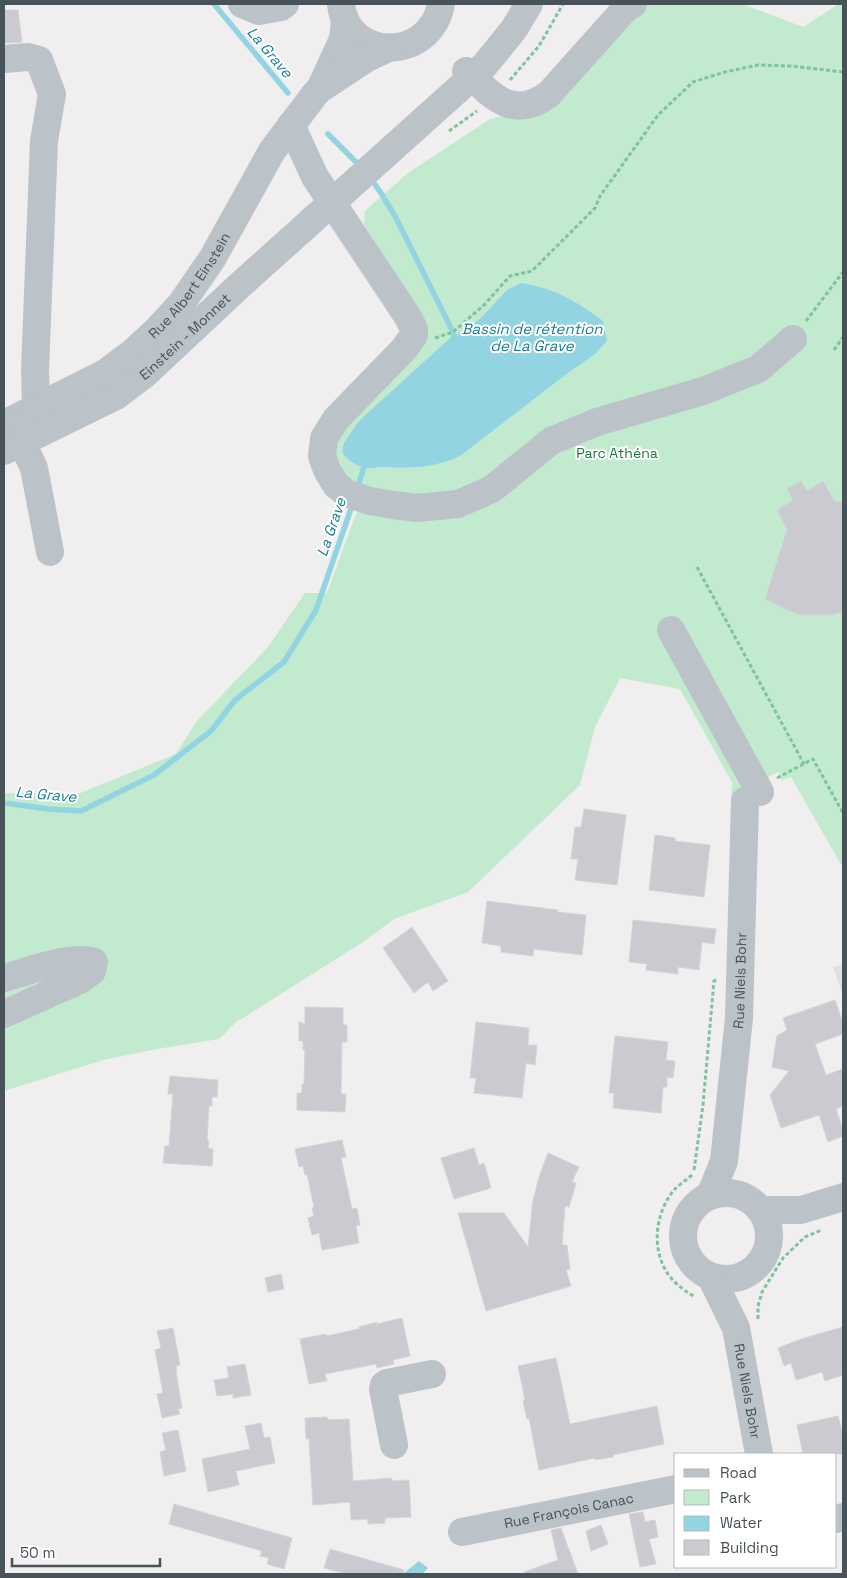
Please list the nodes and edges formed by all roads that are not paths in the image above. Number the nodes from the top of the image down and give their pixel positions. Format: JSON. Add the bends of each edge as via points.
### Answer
{"nodes":[{"id":1,"x":242,"y":4,"type":"edge"},
{"id":2,"x":284,"y":4,"type":"edge"},
{"id":3,"x":441,"y":4,"type":"edge"},
{"id":4,"x":529,"y":4,"type":"edge"},
{"id":5,"x":633,"y":4,"type":"edge"},
{"id":6,"x":343,"y":12,"type":"edge"},
{"id":7,"x":388,"y":48,"type":"junction"},
{"id":8,"x":4,"y":59,"type":"edge"},
{"id":9,"x":469,"y":74,"type":"junction"},
{"id":10,"x":320,"y":89,"type":"junction"},
{"id":11,"x":291,"y":126,"type":"junction"},
{"id":12,"x":339,"y":196,"type":"junction"},
{"id":13,"x":793,"y":338,"type":"road end"},
{"id":14,"x":36,"y":408,"type":"junction"},
{"id":15,"x":10,"y":434,"type":"edge"},
{"id":16,"x":50,"y":552,"type":"dead end"},
{"id":17,"x":671,"y":630,"type":"dead end"},
{"id":18,"x":4,"y":978,"type":"edge"},
{"id":19,"x":4,"y":1014,"type":"edge"},
{"id":20,"x":724,"y":1161,"type":"junction"},
{"id":21,"x":738,"y":1194,"type":"junction"},
{"id":22,"x":710,"y":1196,"type":"junction"},
{"id":23,"x":843,"y":1197,"type":"edge"},
{"id":24,"x":761,"y":1210,"type":"junction"},
{"id":25,"x":801,"y":1210,"type":"junction"},
{"id":26,"x":769,"y":1238,"type":"junction"},
{"id":27,"x":749,"y":1273,"type":"junction"},
{"id":28,"x":711,"y":1276,"type":"junction"},
{"id":29,"x":747,"y":1325,"type":"junction"},
{"id":30,"x":432,"y":1374,"type":"dead end"},
{"id":31,"x":394,"y":1445,"type":"dead end"},
{"id":32,"x":759,"y":1453,"type":"edge"},
{"id":33,"x":674,"y":1488,"type":"edge"},
{"id":34,"x":462,"y":1532,"type":"dead end"}],
"edges":[{"from":1,"to":2,"type":"street","via":[[259,11]]},
{"from":3,"to":7,"type":"street","name":"Rue Albert Einstein","via":[[431,28],[419,40]]},
{"from":4,"to":9,"type":"street","name":"Einstein - Monnet","via":[[514,29],[484,66]]},
{"from":5,"to":9,"type":"street","via":[[539,101],[525,106],[510,106],[495,98]]},
{"from":6,"to":7,"type":"street","via":[[356,34],[370,44]]},
{"from":6,"to":10,"type":"street","name":"Rue Albert Einstein","via":[[343,39]]},
{"from":7,"to":10,"type":"street","name":"Rue Albert Einstein","via":[[366,58]]},
{"from":8,"to":14,"type":"street","via":[[28,57],[39,60],[52,94],[44,141]]},
{"from":9,"to":12,"type":"street","name":"Einstein - Monnet"},
{"from":10,"to":11,"type":"street","name":"Rue Albert Einstein"},
{"from":11,"to":12,"type":"street","via":[[315,178]]},
{"from":11,"to":14,"type":"street","name":"Rue Albert Einstein","via":[[272,151],[212,259],[163,324],[105,373]]},
{"from":12,"to":13,"type":"street","via":[[414,329],[414,335],[404,349],[336,419],[324,438],[322,456],[327,470],[336,485],[358,497],[417,508],[458,504],[492,489],[551,441],[597,422],[702,392],[758,369]]},
{"from":12,"to":15,"type":"street","name":"Einstein - Monnet","via":[[146,374],[116,396]]},
{"from":14,"to":15,"type":"street","name":"Rue Albert Einstein"},
{"from":15,"to":16,"type":"street","via":[[34,468]]},
{"from":17,"to":20,"type":"street","name":"Rue Niels Bohr","via":[[760,791]]},
{"from":18,"to":19,"type":"street","via":[[66,961],[86,959],[94,962],[92,971],[80,980]]},
{"from":20,"to":21,"type":"street","name":"Rue Niels Bohr"},
{"from":20,"to":22,"type":"street","name":"Rue Niels Bohr"},
{"from":21,"to":22,"type":"street"},
{"from":21,"to":24,"type":"street"},
{"from":22,"to":28,"type":"street","via":[[692,1210],[683,1231],[690,1259]]},
{"from":23,"to":25,"type":"street"},
{"from":24,"to":25,"type":"street"},
{"from":24,"to":26,"type":"street"},
{"from":25,"to":26,"type":"street"},
{"from":26,"to":27,"type":"street","via":[[766,1252]]},
{"from":27,"to":28,"type":"street","via":[[737,1278]]},
{"from":27,"to":29,"type":"street","name":"Rue Niels Bohr"},
{"from":28,"to":29,"type":"street","name":"Rue Niels Bohr"},
{"from":29,"to":32,"type":"street","name":"Rue Niels Bohr"},
{"from":30,"to":31,"type":"street","via":[[384,1385]]},
{"from":33,"to":34,"type":"street","name":"Rue François Canac"}]}
